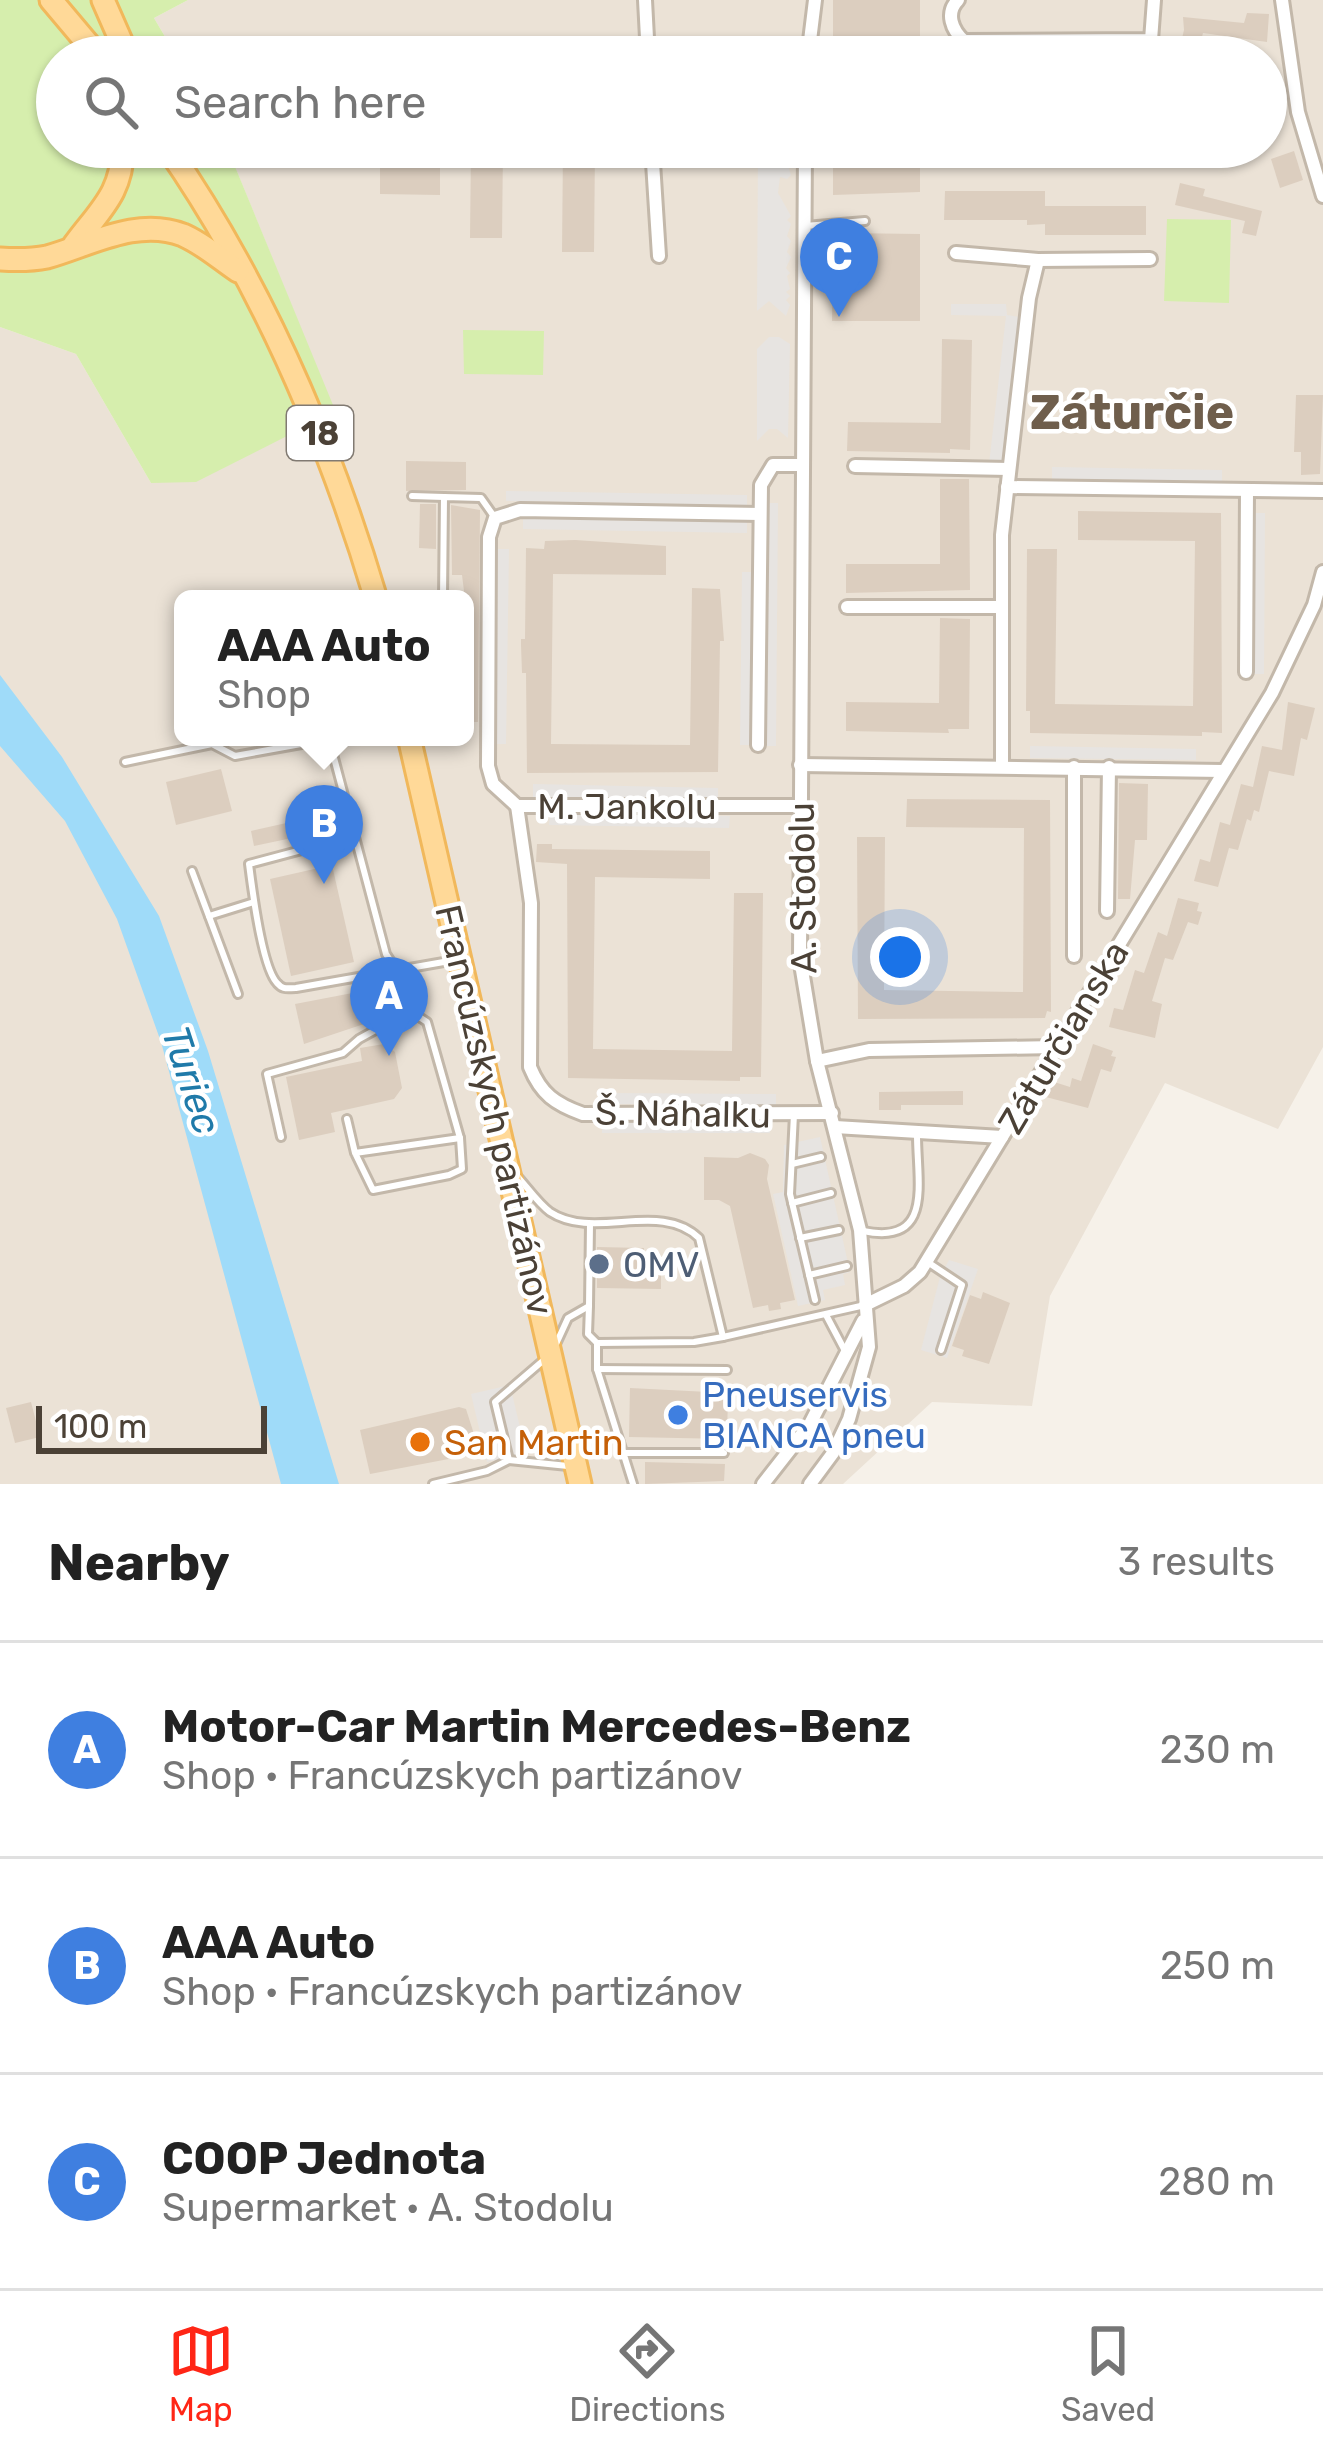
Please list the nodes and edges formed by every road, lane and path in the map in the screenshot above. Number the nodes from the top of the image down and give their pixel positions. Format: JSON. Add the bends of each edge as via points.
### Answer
{"nodes":[{"id":1,"x":51,"y":0,"type":"edge"},
{"id":2,"x":104,"y":0,"type":"edge"},
{"id":3,"x":645,"y":0,"type":"edge"},
{"id":4,"x":815,"y":0,"type":"edge"},
{"id":5,"x":958,"y":0,"type":"edge"},
{"id":6,"x":1154,"y":0,"type":"edge"},
{"id":7,"x":1282,"y":0,"type":"edge"},
{"id":8,"x":81,"y":36,"type":"edge"},
{"id":9,"x":119,"y":36,"type":"edge"},
{"id":10,"x":647,"y":36,"type":"edge"},
{"id":11,"x":811,"y":36,"type":"edge"},
{"id":12,"x":958,"y":36,"type":"edge"},
{"id":13,"x":1151,"y":36,"type":"edge"},
{"id":14,"x":121,"y":168,"type":"edge"},
{"id":15,"x":180,"y":168,"type":"edge"},
{"id":16,"x":653,"y":168,"type":"edge"},
{"id":17,"x":806,"y":168,"type":"edge"},
{"id":18,"x":1323,"y":196,"type":"edge"},
{"id":19,"x":865,"y":221,"type":"dead end"},
{"id":20,"x":805,"y":226,"type":"junction"},
{"id":21,"x":74,"y":245,"type":"junction"},
{"id":22,"x":956,"y":254,"type":"dead end"},
{"id":23,"x":659,"y":256,"type":"dead end"},
{"id":24,"x":1150,"y":259,"type":"dead end"},
{"id":25,"x":0,"y":260,"type":"edge"},
{"id":26,"x":1038,"y":260,"type":"junction"},
{"id":27,"x":243,"y":274,"type":"junction"},
{"id":28,"x":803,"y":465,"type":"junction"},
{"id":29,"x":855,"y":466,"type":"dead end"},
{"id":30,"x":1009,"y":469,"type":"junction"},
{"id":31,"x":1006,"y":487,"type":"junction"},
{"id":32,"x":1247,"y":491,"type":"junction"},
{"id":33,"x":1323,"y":491,"type":"edge"},
{"id":34,"x":412,"y":496,"type":"dead end"},
{"id":35,"x":444,"y":497,"type":"junction"},
{"id":36,"x":760,"y":514,"type":"junction"},
{"id":37,"x":495,"y":518,"type":"junction"},
{"id":38,"x":1323,"y":572,"type":"edge"},
{"id":39,"x":373,"y":590,"type":"edge"},
{"id":40,"x":442,"y":590,"type":"edge"},
{"id":41,"x":847,"y":607,"type":"dead end"},
{"id":42,"x":1002,"y":607,"type":"junction"},
{"id":43,"x":1246,"y":672,"type":"dead end"},
{"id":44,"x":202,"y":746,"type":"edge"},
{"id":45,"x":216,"y":746,"type":"edge"},
{"id":46,"x":290,"y":746,"type":"edge"},
{"id":47,"x":331,"y":746,"type":"edge"},
{"id":48,"x":411,"y":746,"type":"edge"},
{"id":49,"x":758,"y":746,"type":"dead end"},
{"id":50,"x":125,"y":762,"type":"dead end"},
{"id":51,"x":800,"y":765,"type":"junction"},
{"id":52,"x":1002,"y":766,"type":"junction"},
{"id":53,"x":1074,"y":767,"type":"junction"},
{"id":54,"x":1109,"y":767,"type":"junction"},
{"id":55,"x":1223,"y":771,"type":"junction"},
{"id":56,"x":517,"y":806,"type":"junction"},
{"id":57,"x":800,"y":806,"type":"junction"},
{"id":58,"x":354,"y":836,"type":"junction"},
{"id":59,"x":192,"y":871,"type":"dead end"},
{"id":60,"x":254,"y":902,"type":"junction"},
{"id":61,"x":1107,"y":910,"type":"dead end"},
{"id":62,"x":209,"y":916,"type":"junction"},
{"id":63,"x":1075,"y":956,"type":"dead end"},
{"id":64,"x":458,"y":959,"type":"junction"},
{"id":65,"x":397,"y":971,"type":"junction"},
{"id":66,"x":238,"y":994,"type":"dead end"},
{"id":67,"x":410,"y":1010,"type":"junction"},
{"id":68,"x":1057,"y":1047,"type":"junction"},
{"id":69,"x":818,"y":1060,"type":"junction"},
{"id":70,"x":794,"y":1114,"type":"junction"},
{"id":71,"x":347,"y":1119,"type":"dead end"},
{"id":72,"x":834,"y":1120,"type":"junction"},
{"id":73,"x":917,"y":1132,"type":"junction"},
{"id":74,"x":280,"y":1136,"type":"dead end"},
{"id":75,"x":1002,"y":1137,"type":"junction"},
{"id":76,"x":460,"y":1138,"type":"junction"},
{"id":77,"x":355,"y":1154,"type":"junction"},
{"id":78,"x":821,"y":1157,"type":"dead end"},
{"id":79,"x":792,"y":1164,"type":"junction"},
{"id":80,"x":509,"y":1167,"type":"junction"},
{"id":81,"x":831,"y":1192,"type":"dead end"},
{"id":82,"x":792,"y":1203,"type":"junction"},
{"id":83,"x":590,"y":1224,"type":"junction"},
{"id":84,"x":839,"y":1230,"type":"dead end"},
{"id":85,"x":860,"y":1230,"type":"junction"},
{"id":86,"x":800,"y":1238,"type":"junction"},
{"id":87,"x":926,"y":1262,"type":"junction"},
{"id":88,"x":847,"y":1266,"type":"dead end"},
{"id":89,"x":809,"y":1275,"type":"junction"},
{"id":90,"x":814,"y":1300,"type":"dead end"},
{"id":91,"x":589,"y":1306,"type":"junction"},
{"id":92,"x":864,"y":1312,"type":"junction"},
{"id":93,"x":826,"y":1315,"type":"junction"},
{"id":94,"x":723,"y":1337,"type":"junction"},
{"id":95,"x":597,"y":1343,"type":"junction"},
{"id":96,"x":941,"y":1350,"type":"dead end"},
{"id":97,"x":845,"y":1351,"type":"junction"},
{"id":98,"x":553,"y":1352,"type":"junction"},
{"id":99,"x":597,"y":1369,"type":"junction"},
{"id":100,"x":728,"y":1370,"type":"dead end"},
{"id":101,"x":625,"y":1453,"type":"junction"},
{"id":102,"x":724,"y":1453,"type":"dead end"},
{"id":103,"x":508,"y":1460,"type":"junction"},
{"id":104,"x":580,"y":1478,"type":"edge"},
{"id":105,"x":433,"y":1484,"type":"edge"},
{"id":106,"x":633,"y":1484,"type":"edge"},
{"id":107,"x":763,"y":1484,"type":"edge"},
{"id":108,"x":810,"y":1484,"type":"edge"}],
"edges":[{"from":1,"to":8,"type":"main road"},
{"from":2,"to":9,"type":"main road"},
{"from":3,"to":10,"type":"street"},
{"from":4,"to":11,"type":"street"},
{"from":5,"to":12,"type":"street","via":[[951,18]]},
{"from":6,"to":13,"type":"street"},
{"from":7,"to":18,"type":"street","via":[[1298,112]]},
{"from":14,"to":21,"type":"main road","via":[[115,193]]},
{"from":15,"to":27,"type":"main road","number":"18"},
{"from":16,"to":23,"type":"street"},
{"from":17,"to":20,"type":"street","name":"A. Stodolu"},
{"from":19,"to":20,"type":"lane"},
{"from":20,"to":28,"type":"street","name":"A. Stodolu"},
{"from":21,"to":25,"type":"main road"},
{"from":21,"to":27,"type":"main road","via":[[161,230]]},
{"from":22,"to":26,"type":"street"},
{"from":24,"to":26,"type":"street"},
{"from":26,"to":30,"type":"street"},
{"from":27,"to":39,"type":"main road","number":"18","via":[[328,452]]},
{"from":28,"to":36,"type":"street","via":[[766,471]]},
{"from":28,"to":51,"type":"street","name":"A. Stodolu"},
{"from":29,"to":30,"type":"street"},
{"from":30,"to":31,"type":"street"},
{"from":31,"to":32,"type":"street"},
{"from":31,"to":42,"type":"street"},
{"from":32,"to":33,"type":"street"},
{"from":32,"to":43,"type":"street"},
{"from":34,"to":35,"type":"lane"},
{"from":35,"to":37,"type":"lane","via":[[481,498]]},
{"from":35,"to":40,"type":"lane"},
{"from":36,"to":37,"type":"street","via":[[520,510]]},
{"from":36,"to":49,"type":"street"},
{"from":37,"to":56,"type":"street","name":"M. Jankolu","via":[[488,766],[493,784]]},
{"from":38,"to":55,"type":"street","name":"Záturčianska","via":[[1272,693]]},
{"from":41,"to":42,"type":"street"},
{"from":42,"to":52,"type":"street"},
{"from":44,"to":50,"type":"lane"},
{"from":45,"to":46,"type":"lane","via":[[235,756]]},
{"from":47,"to":58,"type":"lane"},
{"from":48,"to":64,"type":"main road","name":"Francúzskych partizánov"},
{"from":51,"to":52,"type":"street"},
{"from":51,"to":57,"type":"street","name":"A. Stodolu"},
{"from":52,"to":53,"type":"street"},
{"from":53,"to":54,"type":"street"},
{"from":53,"to":63,"type":"street"},
{"from":54,"to":55,"type":"street"},
{"from":54,"to":61,"type":"street"},
{"from":55,"to":68,"type":"street","name":"Záturčianska"},
{"from":56,"to":57,"type":"street","name":"M. Jankolu"},
{"from":56,"to":70,"type":"street","name":"Š. Náhalku","via":[[531,903],[530,1067],[538,1088],[583,1114]]},
{"from":57,"to":69,"type":"street","name":"A. Stodolu","via":[[800,958]]},
{"from":58,"to":60,"type":"lane","via":[[249,864]]},
{"from":58,"to":65,"type":"lane"},
{"from":59,"to":62,"type":"lane"},
{"from":60,"to":62,"type":"lane"},
{"from":60,"to":65,"type":"lane","via":[[273,979],[286,988]]},
{"from":62,"to":66,"type":"lane"},
{"from":64,"to":65,"type":"lane"},
{"from":64,"to":80,"type":"main road","name":"Francúzskych partizánov"},
{"from":65,"to":67,"type":"lane"},
{"from":67,"to":74,"type":"lane","via":[[343,1053],[267,1074]]},
{"from":67,"to":76,"type":"lane","via":[[427,1022]]},
{"from":68,"to":69,"type":"street","via":[[869,1049]]},
{"from":68,"to":75,"type":"street","name":"Záturčianska"},
{"from":69,"to":72,"type":"street","name":"A. Stodolu"},
{"from":70,"to":72,"type":"street","name":"Š. Náhalku"},
{"from":70,"to":79,"type":"lane"},
{"from":71,"to":77,"type":"lane"},
{"from":72,"to":73,"type":"street","name":"Š. Náhalku"},
{"from":72,"to":85,"type":"street","name":"A. Stodolu"},
{"from":73,"to":75,"type":"street","name":"Š. Náhalku"},
{"from":73,"to":85,"type":"lane","via":[[911,1225],[886,1236]]},
{"from":75,"to":87,"type":"street","name":"Záturčianska"},
{"from":76,"to":77,"type":"lane"},
{"from":76,"to":77,"type":"lane","via":[[462,1169],[374,1190]]},
{"from":78,"to":79,"type":"lane"},
{"from":79,"to":82,"type":"lane"},
{"from":80,"to":83,"type":"lane","via":[[552,1214]]},
{"from":80,"to":98,"type":"main road","name":"Francúzskych partizánov"},
{"from":81,"to":82,"type":"lane"},
{"from":82,"to":86,"type":"lane"},
{"from":83,"to":91,"type":"lane"},
{"from":83,"to":94,"type":"lane","via":[[672,1223],[693,1231]]},
{"from":84,"to":86,"type":"lane"},
{"from":85,"to":92,"type":"street","name":"A. Stodolu"},
{"from":86,"to":89,"type":"lane"},
{"from":87,"to":92,"type":"street","name":"Záturčianska"},
{"from":87,"to":96,"type":"lane","via":[[962,1285]]},
{"from":88,"to":89,"type":"lane"},
{"from":89,"to":90,"type":"lane"},
{"from":91,"to":95,"type":"lane","via":[[588,1334]]},
{"from":91,"to":98,"type":"lane","via":[[568,1318]]},
{"from":92,"to":93,"type":"lane"},
{"from":92,"to":97,"type":"street"},
{"from":92,"to":108,"type":"street","via":[[869,1347],[861,1388]]},
{"from":93,"to":94,"type":"lane"},
{"from":93,"to":97,"type":"lane"},
{"from":94,"to":95,"type":"lane"},
{"from":95,"to":99,"type":"lane"},
{"from":97,"to":107,"type":"street","via":[[810,1424]]},
{"from":98,"to":103,"type":"lane","via":[[495,1402]]},
{"from":98,"to":104,"type":"main road","name":"Francúzskych partizánov"},
{"from":99,"to":100,"type":"lane"},
{"from":99,"to":101,"type":"lane"},
{"from":101,"to":102,"type":"lane"},
{"from":101,"to":106,"type":"lane"},
{"from":103,"to":104,"type":"lane"},
{"from":103,"to":105,"type":"lane"}]}
